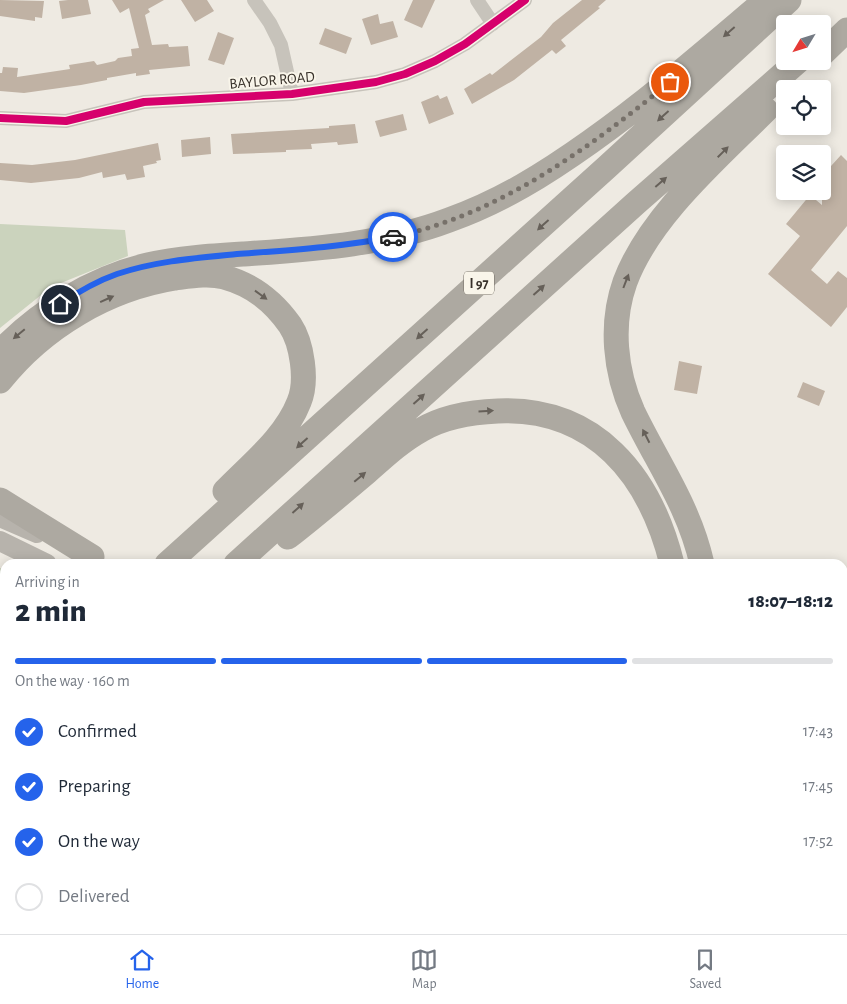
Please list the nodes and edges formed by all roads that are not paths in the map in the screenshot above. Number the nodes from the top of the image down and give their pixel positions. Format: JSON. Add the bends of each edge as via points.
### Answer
{"nodes":[{"id":1,"x":254,"y":0,"type":"edge"},
{"id":2,"x":477,"y":0,"type":"edge"},
{"id":3,"x":525,"y":0,"type":"edge"},
{"id":4,"x":766,"y":0,"type":"edge"},
{"id":5,"x":789,"y":0,"type":"edge"},
{"id":6,"x":847,"y":18,"type":"edge"},
{"id":7,"x":493,"y":24,"type":"junction"},
{"id":8,"x":847,"y":30,"type":"edge"},
{"id":9,"x":831,"y":31,"type":"edge"},
{"id":10,"x":831,"y":45,"type":"edge"},
{"id":11,"x":788,"y":70,"type":"edge"},
{"id":12,"x":807,"y":70,"type":"edge"},
{"id":13,"x":796,"y":80,"type":"edge"},
{"id":14,"x":292,"y":94,"type":"junction"},
{"id":15,"x":776,"y":100,"type":"edge"},
{"id":16,"x":0,"y":118,"type":"edge"},
{"id":17,"x":0,"y":352,"type":"edge"},
{"id":18,"x":0,"y":381,"type":"edge"},
{"id":19,"x":0,"y":500,"type":"edge"},
{"id":20,"x":0,"y":517,"type":"edge"},
{"id":21,"x":0,"y":541,"type":"edge"},
{"id":22,"x":37,"y":559,"type":"edge"},
{"id":23,"x":98,"y":559,"type":"edge"},
{"id":24,"x":98,"y":559,"type":"edge"},
{"id":25,"x":159,"y":559,"type":"edge"},
{"id":26,"x":173,"y":559,"type":"edge"},
{"id":27,"x":242,"y":559,"type":"edge"},
{"id":28,"x":261,"y":559,"type":"edge"},
{"id":29,"x":671,"y":559,"type":"edge"},
{"id":30,"x":701,"y":559,"type":"edge"}],
"edges":[{"from":1,"to":14,"type":"street","via":[[281,44]]},
{"from":2,"to":7,"type":"street"},
{"from":3,"to":7,"type":"street","name":"BAYLOR ROAD"},
{"from":4,"to":17,"type":"highway","one_way":true,"via":[[613,126],[525,186],[490,204],[407,234],[365,243],[189,258],[149,265],[83,289],[48,311]]},
{"from":5,"to":26,"type":"highway","number":"I 97","one_way":true},
{"from":6,"to":9,"type":"highway"},
{"from":7,"to":14,"type":"street","name":"BAYLOR ROAD","via":[[450,52],[405,74],[376,82]]},
{"from":8,"to":10,"type":"highway"},
{"from":27,"to":11,"type":"highway","one_way":true},
{"from":12,"to":13,"type":"highway"},
{"from":14,"to":16,"type":"street","name":"BAYLOR ROAD","via":[[144,102],[66,121]]},
{"from":30,"to":15,"type":"highway","one_way":true,"via":[[685,510],[633,410],[621,378],[616,347],[617,314],[625,282],[658,223]]},
{"from":18,"to":25,"type":"highway","one_way":true,"via":[[30,347],[58,326],[122,292],[154,282],[204,275],[223,277],[247,285],[280,311],[293,330],[301,354],[303,379],[300,400],[289,423]]},
{"from":19,"to":23,"type":"highway"},
{"from":20,"to":24,"type":"main road"},
{"from":21,"to":22,"type":"main road"},
{"from":28,"to":29,"type":"highway","one_way":true,"via":[[422,429],[480,411],[509,410],[566,420],[604,444],[642,487]]}]}
